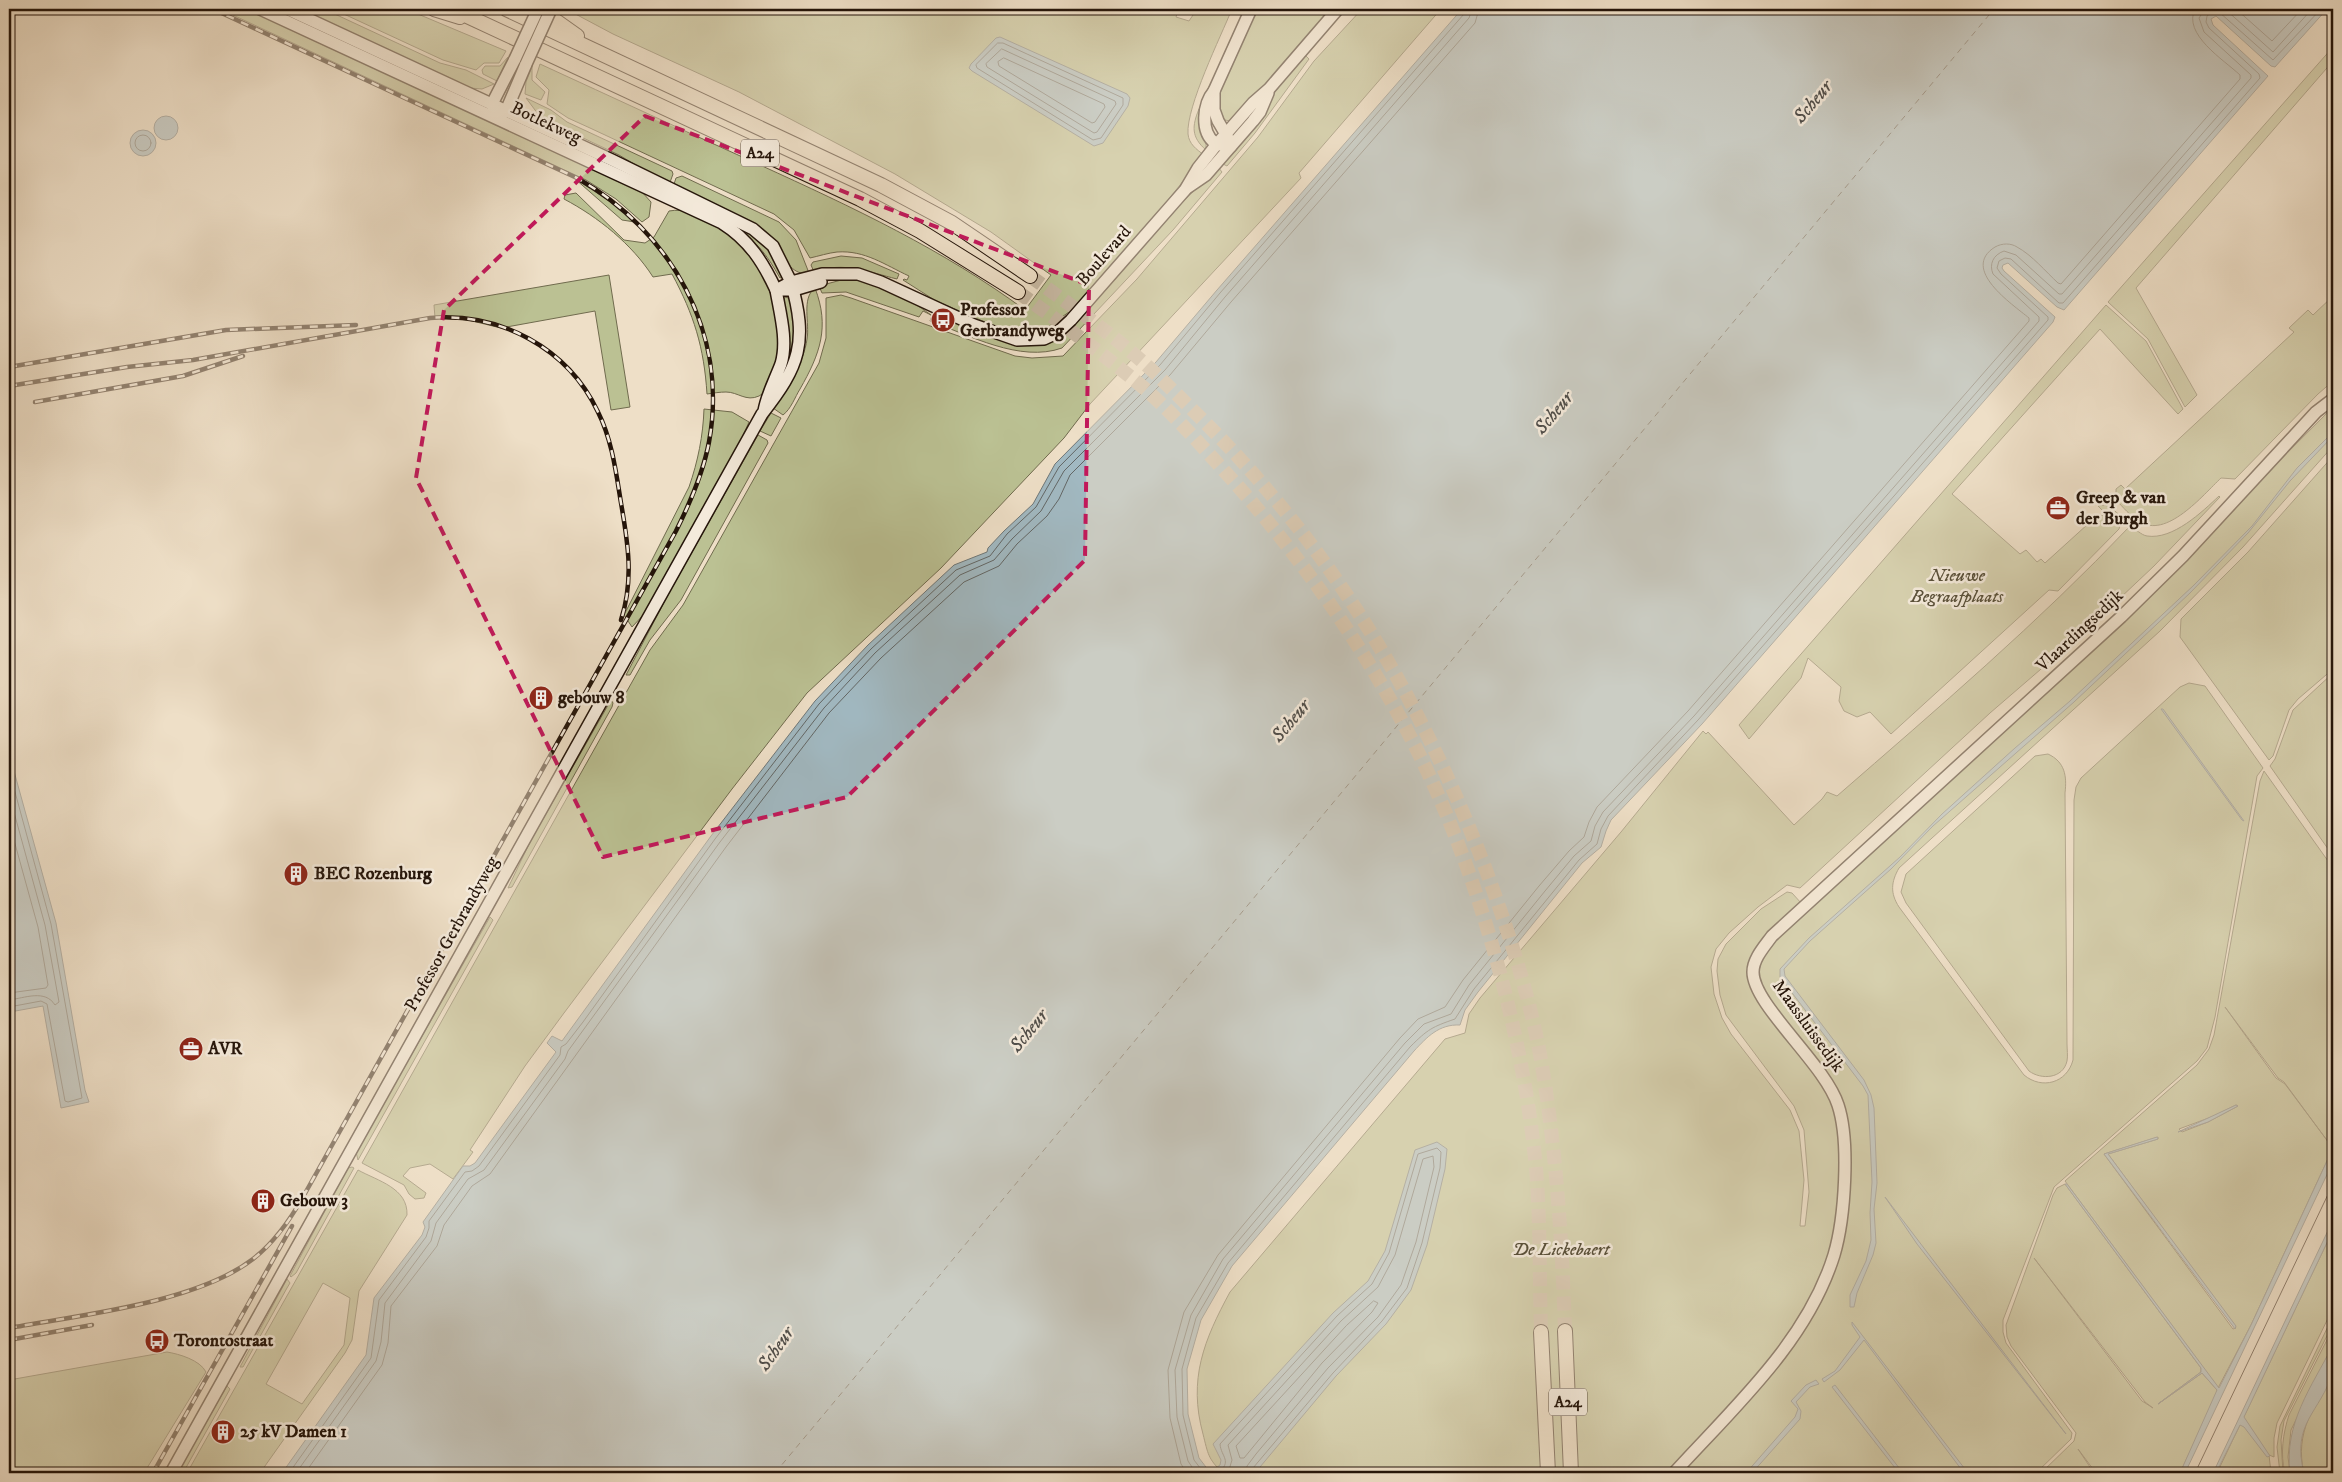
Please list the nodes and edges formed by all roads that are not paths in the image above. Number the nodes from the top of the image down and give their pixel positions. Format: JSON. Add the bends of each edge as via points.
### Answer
{"nodes":[{"id":1,"x":260,"y":9,"type":"edge"},
{"id":2,"x":287,"y":9,"type":"edge"},
{"id":3,"x":434,"y":9,"type":"edge"},
{"id":4,"x":452,"y":9,"type":"edge"},
{"id":5,"x":506,"y":9,"type":"edge"},
{"id":6,"x":539,"y":9,"type":"edge"},
{"id":7,"x":551,"y":9,"type":"edge"},
{"id":8,"x":1251,"y":9,"type":"edge"},
{"id":9,"x":1338,"y":9,"type":"edge"},
{"id":10,"x":494,"y":29,"type":"junction"},
{"id":11,"x":599,"y":52,"type":"junction"},
{"id":12,"x":1270,"y":89,"type":"junction"},
{"id":13,"x":1214,"y":91,"type":"junction"},
{"id":14,"x":492,"y":104,"type":"junction"},
{"id":15,"x":506,"y":111,"type":"junction"},
{"id":16,"x":496,"y":119,"type":"junction"},
{"id":17,"x":1226,"y":133,"type":"junction"},
{"id":18,"x":1217,"y":144,"type":"junction"},
{"id":19,"x":1231,"y":146,"type":"junction"},
{"id":20,"x":1185,"y":190,"type":"junction"},
{"id":21,"x":1030,"y":276,"type":"tunnel mouth"},
{"id":22,"x":792,"y":286,"type":"junction"},
{"id":23,"x":776,"y":290,"type":"junction"},
{"id":24,"x":1018,"y":292,"type":"tunnel mouth"},
{"id":25,"x":2333,"y":398,"type":"edge"},
{"id":26,"x":764,"y":411,"type":"junction"},
{"id":27,"x":1838,"y":877,"type":"joint"},
{"id":28,"x":1565,"y":1331,"type":"tunnel mouth"},
{"id":29,"x":1541,"y":1332,"type":"tunnel mouth"},
{"id":30,"x":171,"y":1473,"type":"edge"},
{"id":31,"x":1548,"y":1473,"type":"edge"},
{"id":32,"x":1571,"y":1473,"type":"edge"},
{"id":33,"x":1674,"y":1473,"type":"edge"}],
"edges":[{"from":1,"to":16,"type":"street","name":"Botlekweg"},
{"from":2,"to":14,"type":"street","name":"Botlekweg"},
{"from":3,"to":10,"type":"highway"},
{"from":4,"to":10,"type":"highway","number":"A24"},
{"from":5,"to":11,"type":"highway","number":"A24"},
{"from":6,"to":11,"type":"highway","number":"A24"},
{"from":6,"to":14,"type":"street","bridge":true},
{"from":7,"to":15,"type":"street","bridge":true},
{"from":8,"to":13,"type":"street"},
{"from":9,"to":12,"type":"street","name":"Boulevard"},
{"from":10,"to":24,"type":"highway","number":"A24","via":[[860,199],[920,231]]},
{"from":11,"to":21,"type":"highway","number":"A24","via":[[769,130],[921,205]]},
{"from":12,"to":17,"type":"street","name":"Boulevard"},
{"from":12,"to":19,"type":"street","name":"Boulevard","via":[[1260,112]]},
{"from":13,"to":17,"type":"street","via":[[1214,110]]},
{"from":13,"to":18,"type":"street","via":[[1208,98],[1204,113],[1210,135]]},
{"from":14,"to":15,"type":"street","name":"Botlekweg"},
{"from":14,"to":16,"type":"street"},
{"from":15,"to":16,"type":"street"},
{"from":15,"to":22,"type":"street","name":"Botlekweg","via":[[753,229],[773,246]]},
{"from":16,"to":23,"type":"street","name":"Botlekweg","via":[[722,223],[738,233],[756,253]]},
{"from":17,"to":18,"type":"street","name":"Boulevard"},
{"from":17,"to":19,"type":"street"},
{"from":18,"to":19,"type":"street"},
{"from":18,"to":20,"type":"street","name":"Boulevard"},
{"from":19,"to":20,"type":"street","name":"Boulevard","via":[[1206,176]]},
{"from":20,"to":22,"type":"street","name":"Boulevard","via":[[1071,320],[1044,338],[1017,340],[974,325],[869,276],[846,272],[822,274]]},
{"from":22,"to":23,"type":"street"},
{"from":22,"to":26,"type":"street","name":"Professor Gerbrandyweg","via":[[799,310],[801,340],[795,365],[774,401]]},
{"from":23,"to":26,"type":"street","name":"Professor Gerbrandyweg","via":[[783,326],[781,362],[766,396]]},
{"from":25,"to":27,"type":"street","name":"Vlaardingsedijk","via":[[2121,617]]},
{"from":26,"to":30,"type":"street","name":"Professor Gerbrandyweg"},
{"from":27,"to":33,"type":"street","name":"Maassluissedijk","via":[[1772,936],[1760,952],[1753,971],[1761,996],[1824,1077],[1839,1105],[1843,1124],[1844,1198],[1834,1255],[1816,1300],[1789,1343]]},
{"from":28,"to":32,"type":"highway","number":"A24"},
{"from":29,"to":31,"type":"highway","number":"A24"}]}
